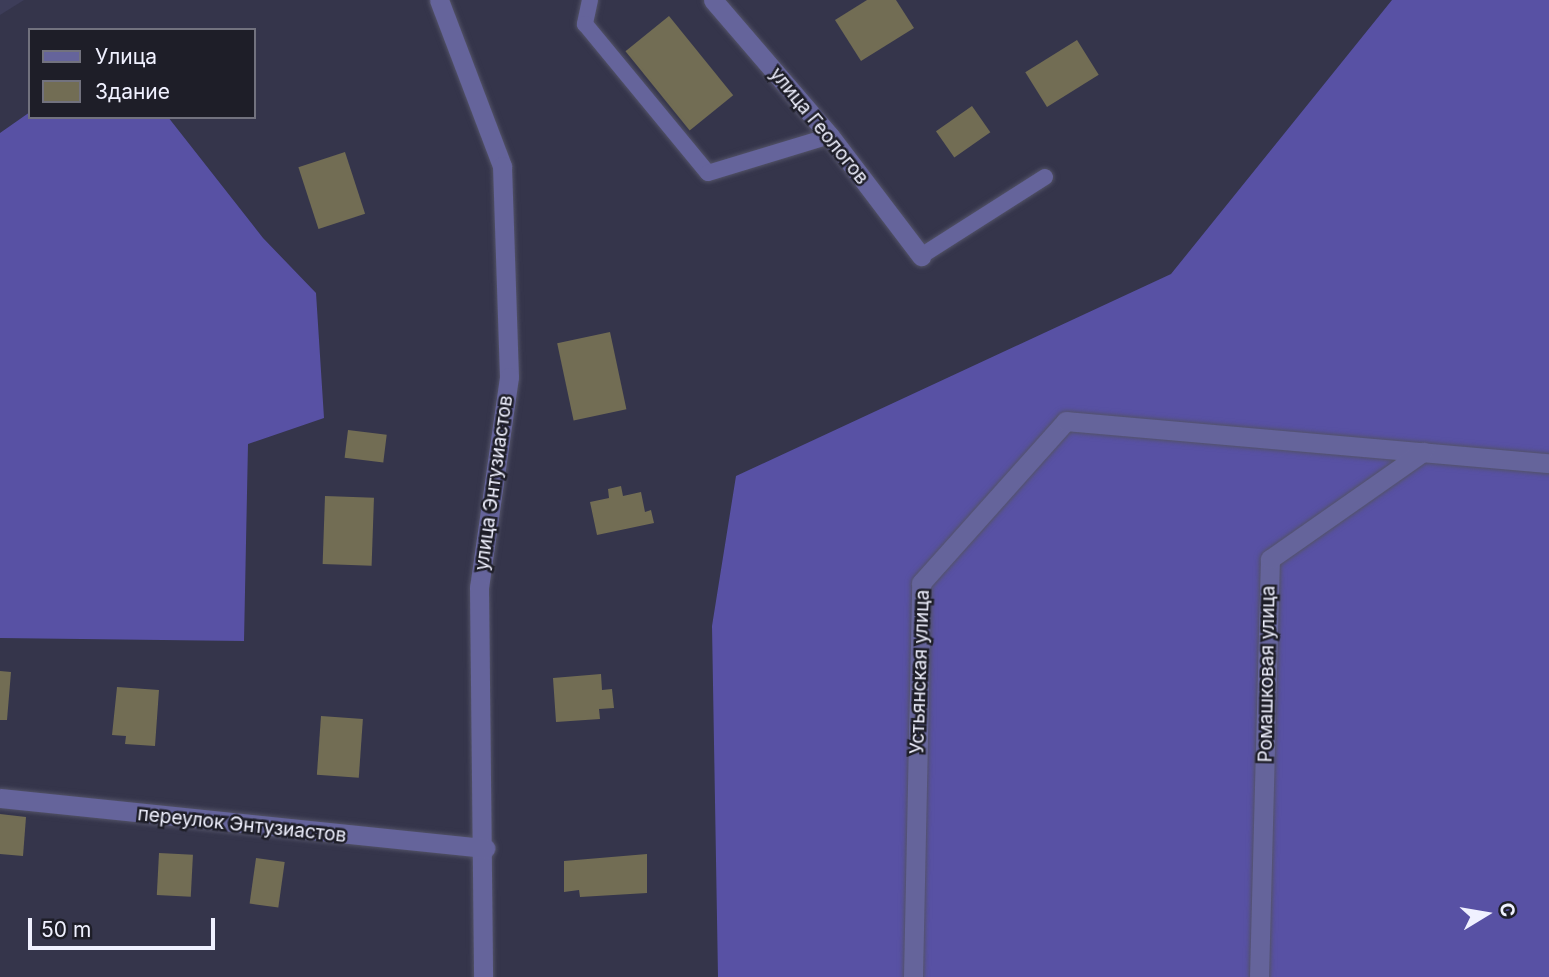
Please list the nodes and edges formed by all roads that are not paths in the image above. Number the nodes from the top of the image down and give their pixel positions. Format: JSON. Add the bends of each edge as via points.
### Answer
{"nodes":[{"id":1,"x":439,"y":0,"type":"edge"},
{"id":2,"x":590,"y":0,"type":"edge"},
{"id":3,"x":713,"y":0,"type":"edge"},
{"id":4,"x":830,"y":136,"type":"junction"},
{"id":5,"x":1045,"y":177,"type":"dead end"},
{"id":6,"x":921,"y":256,"type":"joint"},
{"id":7,"x":1423,"y":452,"type":"junction"},
{"id":8,"x":1549,"y":463,"type":"edge"},
{"id":9,"x":0,"y":798,"type":"edge"},
{"id":10,"x":485,"y":848,"type":"junction"},
{"id":11,"x":483,"y":977,"type":"edge"},
{"id":12,"x":914,"y":977,"type":"edge"},
{"id":13,"x":1259,"y":977,"type":"edge"}],
"edges":[{"from":1,"to":10,"type":"street","name":"улица Энтузиастов","via":[[502,166],[509,377],[479,587]]},
{"from":2,"to":4,"type":"lane","via":[[585,24],[708,173]]},
{"from":3,"to":4,"type":"street","name":"улица Геологов"},
{"from":4,"to":6,"type":"street","name":"улица Геологов"},
{"from":5,"to":6,"type":"lane"},
{"from":7,"to":8,"type":"street"},
{"from":7,"to":12,"type":"street","name":"Устьянская улица","via":[[1066,421],[921,583]]},
{"from":7,"to":13,"type":"street","name":"Ромашковая улица","via":[[1270,559]]},
{"from":9,"to":10,"type":"street","name":"переулок Энтузиастов"},
{"from":10,"to":11,"type":"street","name":"улица Энтузиастов"}]}
